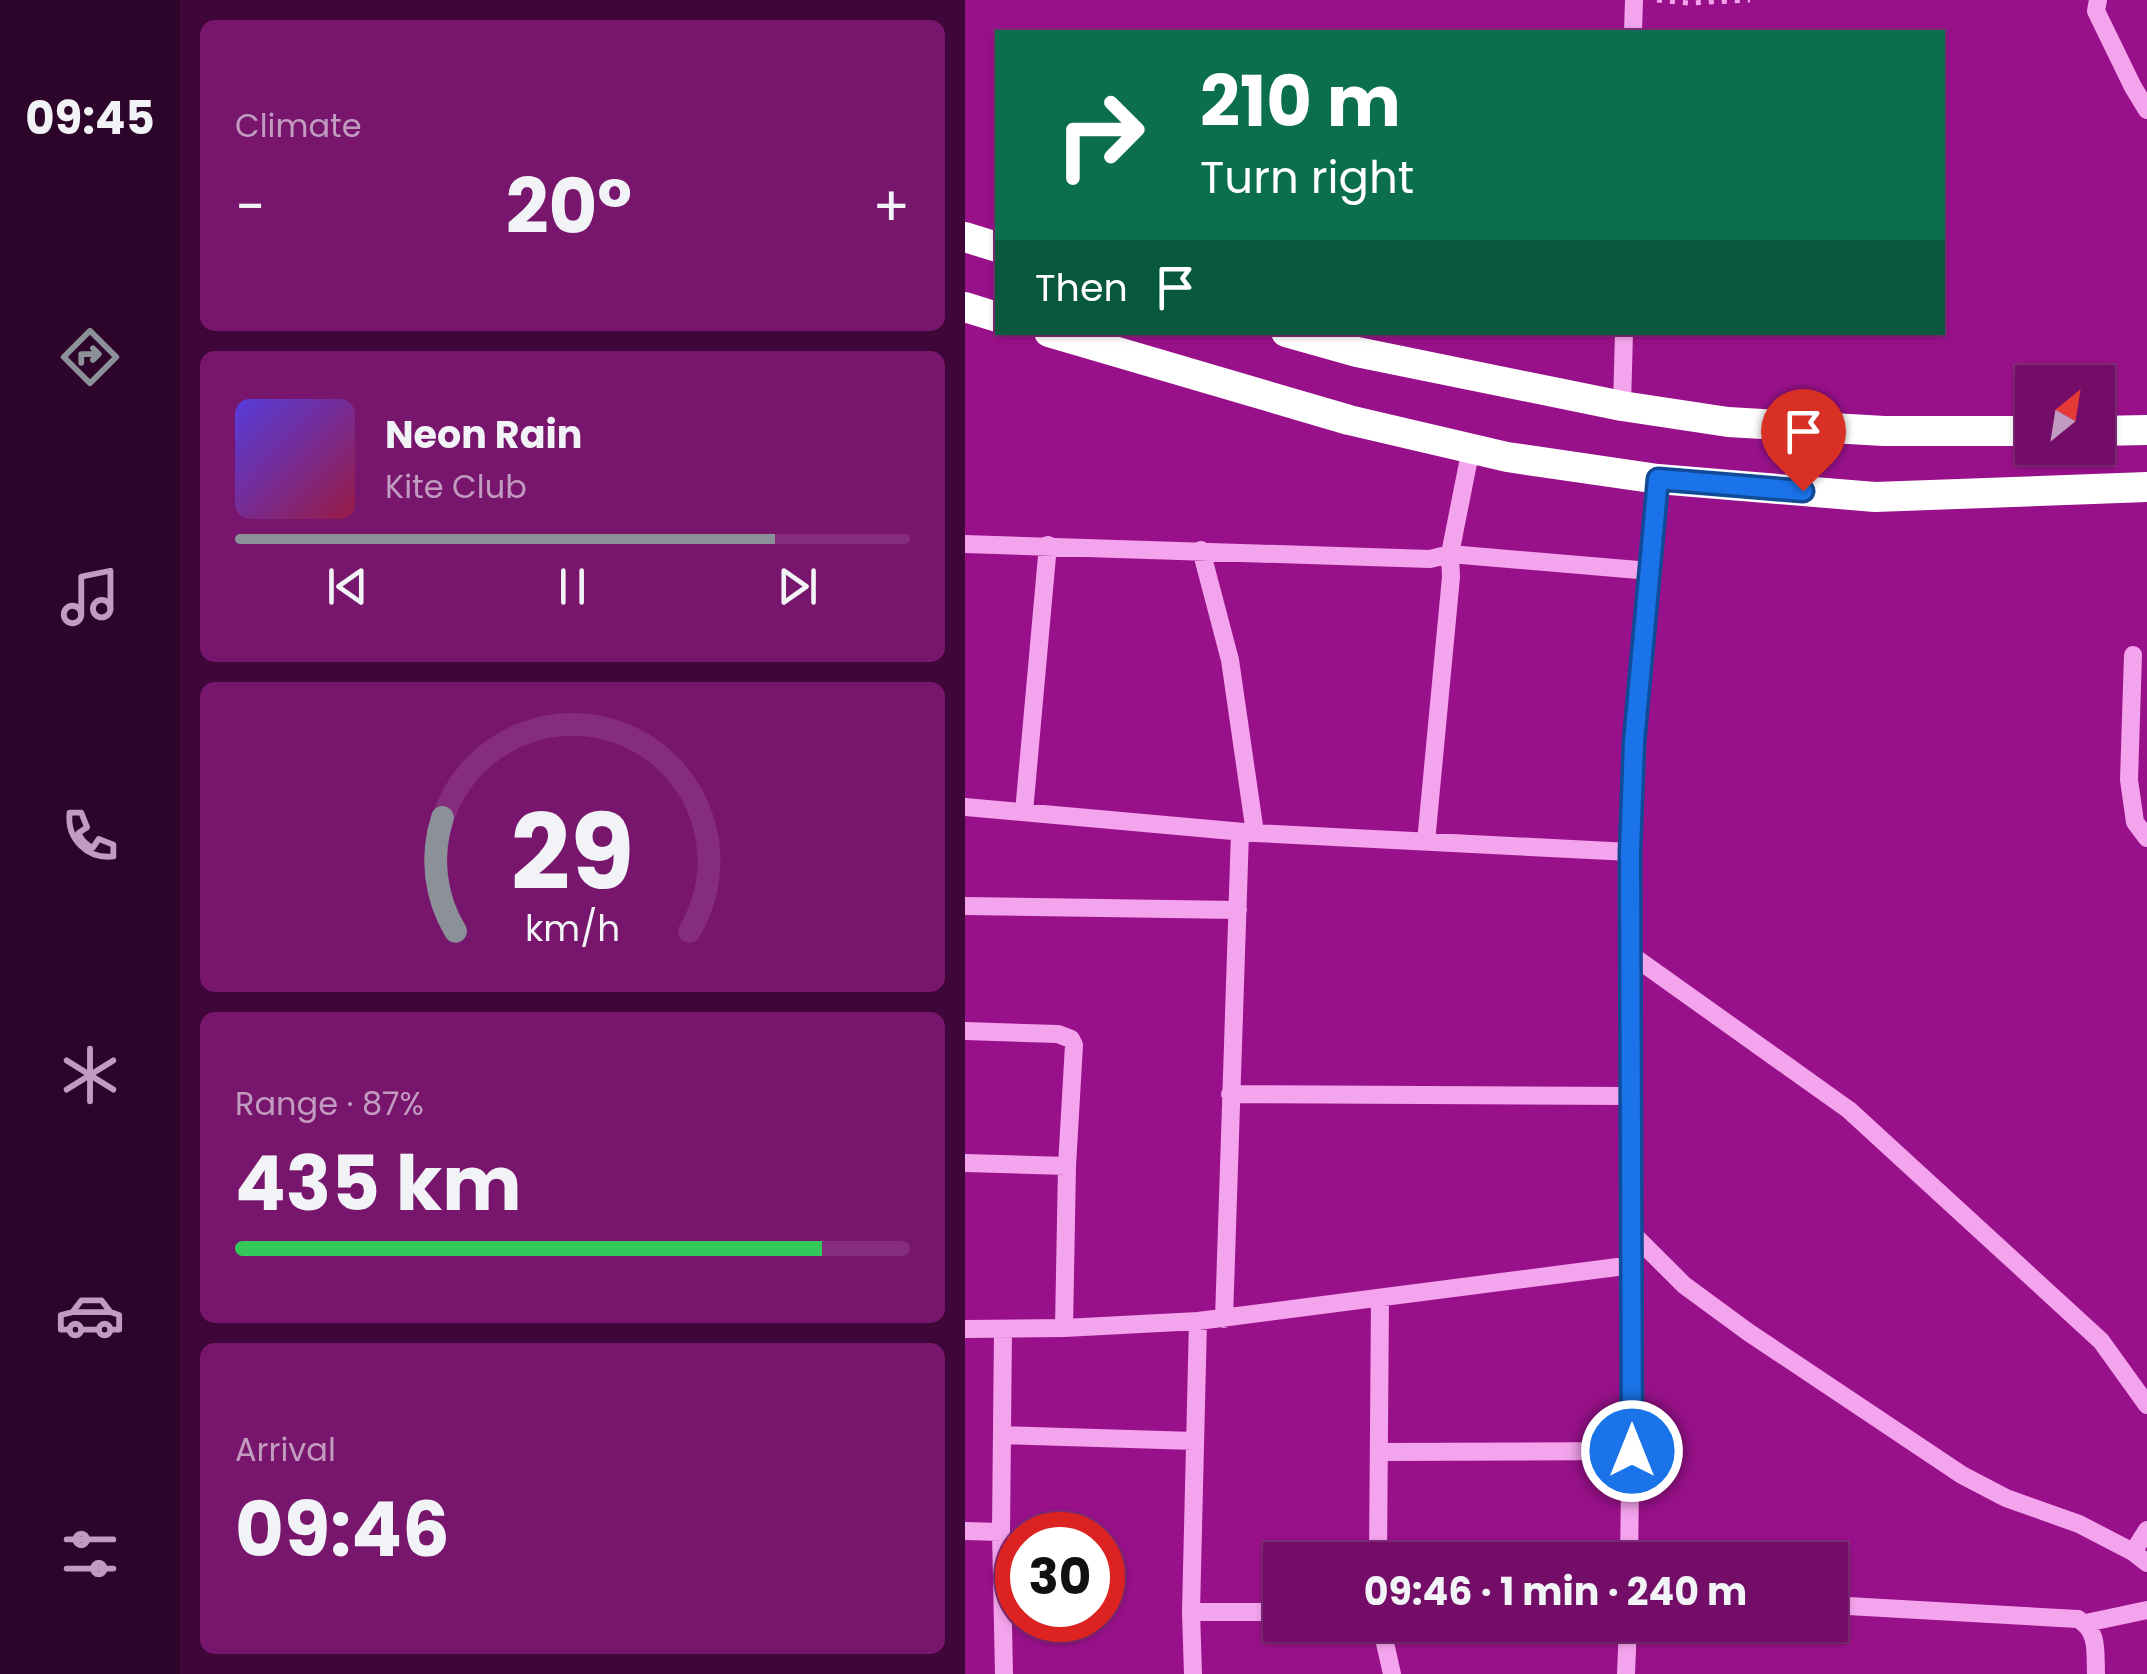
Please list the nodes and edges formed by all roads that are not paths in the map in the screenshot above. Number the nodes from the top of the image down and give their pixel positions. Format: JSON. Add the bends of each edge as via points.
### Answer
{"nodes":[{"id":1,"x":1634,"y":0,"type":"edge"},
{"id":2,"x":2098,"y":0,"type":"edge"},
{"id":3,"x":1633,"y":30,"type":"edge"},
{"id":4,"x":2147,"y":110,"type":"edge"},
{"id":5,"x":965,"y":237,"type":"edge"},
{"id":6,"x":995,"y":246,"type":"edge"},
{"id":7,"x":965,"y":306,"type":"edge"},
{"id":8,"x":995,"y":315,"type":"edge"},
{"id":9,"x":1059,"y":335,"type":"edge"},
{"id":10,"x":1297,"y":335,"type":"edge"},
{"id":11,"x":1624,"y":335,"type":"edge"},
{"id":12,"x":1622,"y":406,"type":"junction"},
{"id":13,"x":2147,"y":430,"type":"edge"},
{"id":14,"x":2015,"y":431,"type":"edge"},
{"id":15,"x":2115,"y":431,"type":"edge"},
{"id":16,"x":1471,"y":448,"type":"junction"},
{"id":17,"x":1658,"y":479,"type":"junction"},
{"id":18,"x":2147,"y":487,"type":"edge"},
{"id":19,"x":965,"y":544,"type":"edge"},
{"id":20,"x":1048,"y":545,"type":"junction"},
{"id":21,"x":1201,"y":550,"type":"junction"},
{"id":22,"x":1451,"y":554,"type":"junction"},
{"id":23,"x":1650,"y":571,"type":"junction"},
{"id":24,"x":2133,"y":655,"type":"dead end"},
{"id":25,"x":965,"y":807,"type":"edge"},
{"id":26,"x":1024,"y":812,"type":"junction"},
{"id":27,"x":1248,"y":832,"type":"junction"},
{"id":28,"x":2147,"y":838,"type":"edge"},
{"id":29,"x":1425,"y":842,"type":"junction"},
{"id":30,"x":1630,"y":852,"type":"junction"},
{"id":31,"x":965,"y":906,"type":"edge"},
{"id":32,"x":1238,"y":910,"type":"junction"},
{"id":33,"x":1630,"y":954,"type":"junction"},
{"id":34,"x":965,"y":1031,"type":"edge"},
{"id":35,"x":1231,"y":1094,"type":"junction"},
{"id":36,"x":1631,"y":1096,"type":"junction"},
{"id":37,"x":965,"y":1163,"type":"edge"},
{"id":38,"x":1067,"y":1166,"type":"junction"},
{"id":39,"x":1633,"y":1234,"type":"junction"},
{"id":40,"x":1633,"y":1265,"type":"junction"},
{"id":41,"x":1380,"y":1298,"type":"junction"},
{"id":42,"x":1223,"y":1318,"type":"junction"},
{"id":43,"x":1198,"y":1321,"type":"junction"},
{"id":44,"x":1003,"y":1328,"type":"junction"},
{"id":45,"x":1063,"y":1328,"type":"junction"},
{"id":46,"x":965,"y":1329,"type":"edge"},
{"id":47,"x":2147,"y":1405,"type":"edge"},
{"id":48,"x":1001,"y":1435,"type":"junction"},
{"id":49,"x":1195,"y":1441,"type":"junction"},
{"id":50,"x":1632,"y":1451,"type":"junction"},
{"id":51,"x":1379,"y":1452,"type":"junction"},
{"id":52,"x":1001,"y":1512,"type":"edge"},
{"id":53,"x":2147,"y":1530,"type":"edge"},
{"id":54,"x":965,"y":1531,"type":"edge"},
{"id":55,"x":995,"y":1532,"type":"edge"},
{"id":56,"x":1379,"y":1542,"type":"edge"},
{"id":57,"x":1629,"y":1542,"type":"edge"},
{"id":58,"x":2140,"y":1558,"type":"edge"},
{"id":59,"x":1848,"y":1605,"type":"edge"},
{"id":60,"x":2147,"y":1610,"type":"edge"},
{"id":61,"x":1191,"y":1612,"type":"junction"},
{"id":62,"x":1263,"y":1612,"type":"edge"},
{"id":63,"x":2086,"y":1624,"type":"junction"},
{"id":64,"x":1003,"y":1642,"type":"edge"},
{"id":65,"x":1384,"y":1642,"type":"edge"},
{"id":66,"x":1627,"y":1642,"type":"edge"},
{"id":67,"x":1004,"y":1674,"type":"edge"},
{"id":68,"x":1193,"y":1674,"type":"edge"},
{"id":69,"x":1391,"y":1674,"type":"edge"},
{"id":70,"x":1626,"y":1674,"type":"edge"},
{"id":71,"x":2096,"y":1674,"type":"edge"}],
"edges":[{"from":1,"to":3,"type":"street"},
{"from":2,"to":4,"type":"street"},
{"from":5,"to":6,"type":"highway"},
{"from":7,"to":8,"type":"highway"},
{"from":9,"to":16,"type":"highway","via":[[1349,420]]},
{"from":10,"to":12,"type":"highway"},
{"from":11,"to":12,"type":"street"},
{"from":12,"to":14,"type":"highway","via":[[1728,422]]},
{"from":13,"to":15,"type":"highway"},
{"from":16,"to":17,"type":"highway"},
{"from":16,"to":22,"type":"street"},
{"from":17,"to":18,"type":"highway","via":[[1875,497]]},
{"from":17,"to":23,"type":"street"},
{"from":19,"to":20,"type":"street"},
{"from":20,"to":21,"type":"street"},
{"from":20,"to":26,"type":"street"},
{"from":21,"to":22,"type":"street","via":[[1430,559]]},
{"from":21,"to":27,"type":"street","via":[[1230,660]]},
{"from":22,"to":23,"type":"street"},
{"from":22,"to":29,"type":"street"},
{"from":23,"to":30,"type":"street"},
{"from":24,"to":28,"type":"street","via":[[2129,780],[2135,822]]},
{"from":25,"to":26,"type":"street"},
{"from":26,"to":27,"type":"street"},
{"from":27,"to":29,"type":"street"},
{"from":27,"to":32,"type":"street"},
{"from":29,"to":30,"type":"street"},
{"from":30,"to":33,"type":"street"},
{"from":31,"to":32,"type":"street"},
{"from":32,"to":35,"type":"street"},
{"from":33,"to":36,"type":"street"},
{"from":33,"to":47,"type":"street","via":[[1849,1110],[2101,1342]]},
{"from":34,"to":38,"type":"street","via":[[1071,1039]]},
{"from":35,"to":36,"type":"street"},
{"from":35,"to":42,"type":"street"},
{"from":36,"to":39,"type":"street"},
{"from":37,"to":38,"type":"street"},
{"from":38,"to":45,"type":"street"},
{"from":39,"to":40,"type":"street"},
{"from":39,"to":58,"type":"street","via":[[1735,1323],[1962,1475],[2079,1524]]},
{"from":40,"to":41,"type":"street"},
{"from":40,"to":50,"type":"street"},
{"from":41,"to":42,"type":"street"},
{"from":41,"to":51,"type":"street"},
{"from":42,"to":43,"type":"street"},
{"from":43,"to":45,"type":"street"},
{"from":43,"to":49,"type":"street"},
{"from":44,"to":45,"type":"street"},
{"from":44,"to":46,"type":"street"},
{"from":44,"to":48,"type":"street"},
{"from":48,"to":49,"type":"street"},
{"from":48,"to":52,"type":"street"},
{"from":49,"to":61,"type":"street"},
{"from":50,"to":51,"type":"street"},
{"from":50,"to":57,"type":"street"},
{"from":51,"to":56,"type":"street"},
{"from":53,"to":58,"type":"street"},
{"from":54,"to":55,"type":"street"},
{"from":59,"to":63,"type":"street"},
{"from":60,"to":63,"type":"street"},
{"from":61,"to":62,"type":"street"},
{"from":61,"to":68,"type":"street"},
{"from":63,"to":71,"type":"street","via":[[2094,1636]]},
{"from":64,"to":67,"type":"street"},
{"from":65,"to":69,"type":"street"},
{"from":66,"to":70,"type":"street"}]}
